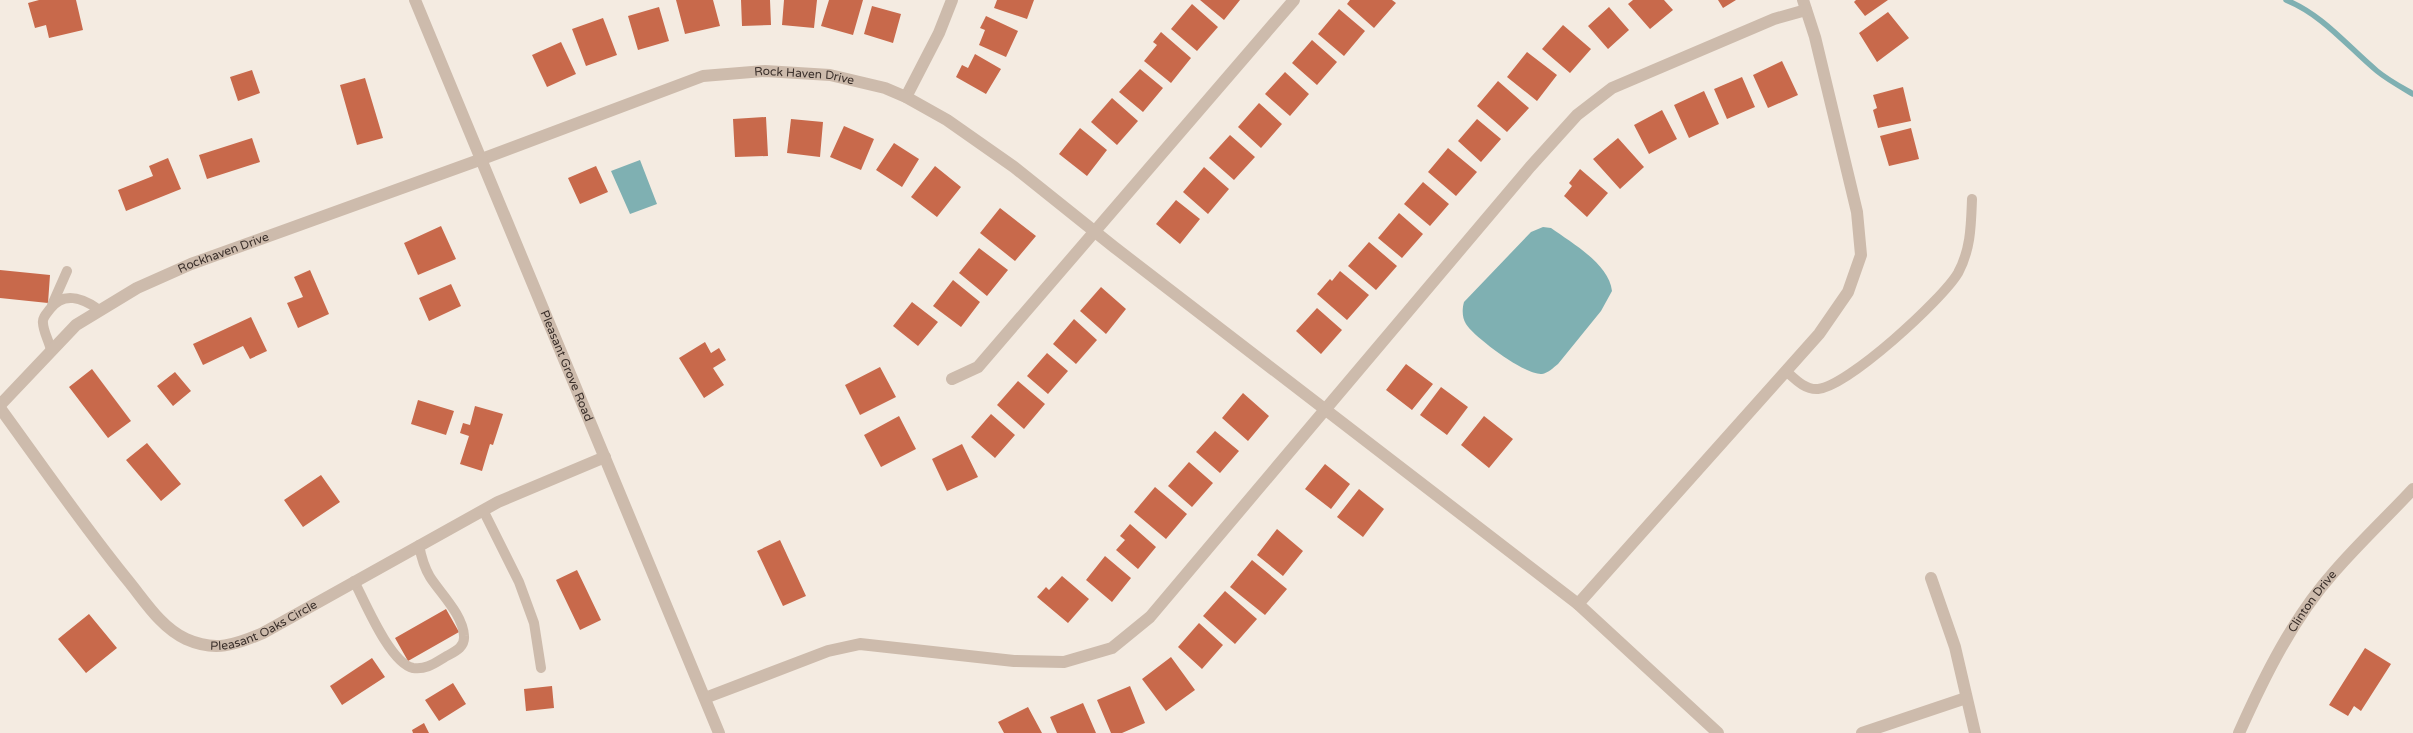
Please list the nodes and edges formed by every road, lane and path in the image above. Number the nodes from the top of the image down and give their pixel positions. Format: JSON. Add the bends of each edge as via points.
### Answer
{"nodes":[{"id":1,"x":415,"y":0,"type":"edge"},
{"id":2,"x":952,"y":0,"type":"edge"},
{"id":3,"x":1294,"y":0,"type":"edge"},
{"id":4,"x":1805,"y":5,"type":"edge"},
{"id":5,"x":906,"y":97,"type":"junction"},
{"id":6,"x":482,"y":159,"type":"junction"},
{"id":7,"x":1972,"y":199,"type":"dead end"},
{"id":8,"x":1095,"y":231,"type":"junction"},
{"id":9,"x":67,"y":271,"type":"dead end"},
{"id":10,"x":52,"y":306,"type":"junction"},
{"id":11,"x":98,"y":310,"type":"junction"},
{"id":12,"x":51,"y":350,"type":"junction"},
{"id":13,"x":1786,"y":371,"type":"junction"},
{"id":14,"x":952,"y":379,"type":"dead end"},
{"id":15,"x":0,"y":404,"type":"edge"},
{"id":16,"x":0,"y":408,"type":"edge"},
{"id":17,"x":1326,"y":410,"type":"junction"},
{"id":18,"x":605,"y":457,"type":"junction"},
{"id":19,"x":2413,"y":488,"type":"edge"},
{"id":20,"x":483,"y":510,"type":"junction"},
{"id":21,"x":419,"y":545,"type":"junction"},
{"id":22,"x":1932,"y":578,"type":"dead end"},
{"id":23,"x":354,"y":581,"type":"junction"},
{"id":24,"x":1578,"y":604,"type":"junction"},
{"id":25,"x":541,"y":668,"type":"dead end"},
{"id":26,"x":704,"y":698,"type":"junction"},
{"id":27,"x":1966,"y":698,"type":"junction"},
{"id":28,"x":719,"y":733,"type":"edge"},
{"id":29,"x":1718,"y":733,"type":"edge"},
{"id":30,"x":1862,"y":733,"type":"edge"},
{"id":31,"x":1975,"y":733,"type":"edge"},
{"id":32,"x":2239,"y":733,"type":"edge"}],
"edges":[{"from":1,"to":6,"type":"street","name":"Pleasant Grove Road"},
{"from":2,"to":5,"type":"street"},
{"from":3,"to":8,"type":"street"},
{"from":4,"to":13,"type":"street","via":[[1857,212],[1861,255],[1848,292],[1819,334]]},
{"from":4,"to":17,"type":"street","via":[[1612,88],[1577,115]]},
{"from":5,"to":6,"type":"street","name":"Rock Haven Drive","via":[[885,88],[830,75],[765,71],[703,76]]},
{"from":5,"to":8,"type":"street","name":"Rock Haven Drive","via":[[947,120],[1014,166]]},
{"from":6,"to":11,"type":"street","name":"Rockhaven Drive","via":[[191,264]]},
{"from":6,"to":18,"type":"street","name":"Pleasant Grove Road"},
{"from":7,"to":13,"type":"lane","via":[[1971,236],[1965,257],[1947,288],[1893,340],[1836,384],[1818,389],[1805,387]]},
{"from":8,"to":14,"type":"street","via":[[978,367]]},
{"from":8,"to":17,"type":"street","name":"Rock Haven Drive"},
{"from":9,"to":10,"type":"lane"},
{"from":10,"to":11,"type":"lane","via":[[58,300],[76,298]]},
{"from":10,"to":12,"type":"lane","via":[[42,323]]},
{"from":11,"to":12,"type":"street","name":"Rockhaven Drive","via":[[76,325]]},
{"from":12,"to":15,"type":"street","name":"Rockhaven Drive"},
{"from":13,"to":24,"type":"street"},
{"from":16,"to":23,"type":"street","name":"Pleasant Oaks Circle","via":[[158,618],[186,639],[208,646],[236,645]]},
{"from":17,"to":24,"type":"street","name":"Rock Haven Drive"},
{"from":17,"to":26,"type":"street","via":[[1150,617],[1112,648],[1064,662],[1014,661],[860,644],[828,651]]},
{"from":18,"to":20,"type":"street","name":"Pleasant Oaks Circle"},
{"from":18,"to":26,"type":"street","name":"Pleasant Grove Road"},
{"from":19,"to":32,"type":"street","name":"Clinton Drive","via":[[2333,572],[2304,612],[2282,646]]},
{"from":20,"to":21,"type":"street","name":"Pleasant Oaks Circle"},
{"from":20,"to":25,"type":"lane","via":[[534,622]]},
{"from":21,"to":23,"type":"street","name":"Pleasant Oaks Circle"},
{"from":21,"to":23,"type":"lane","via":[[429,575],[464,633],[460,648],[432,665],[413,668],[396,657]]},
{"from":22,"to":27,"type":"street","via":[[1955,647]]},
{"from":24,"to":29,"type":"street","name":"Rock Haven Drive"},
{"from":26,"to":28,"type":"street","name":"Pleasant Grove Road"},
{"from":27,"to":30,"type":"street"},
{"from":27,"to":31,"type":"street"}]}
